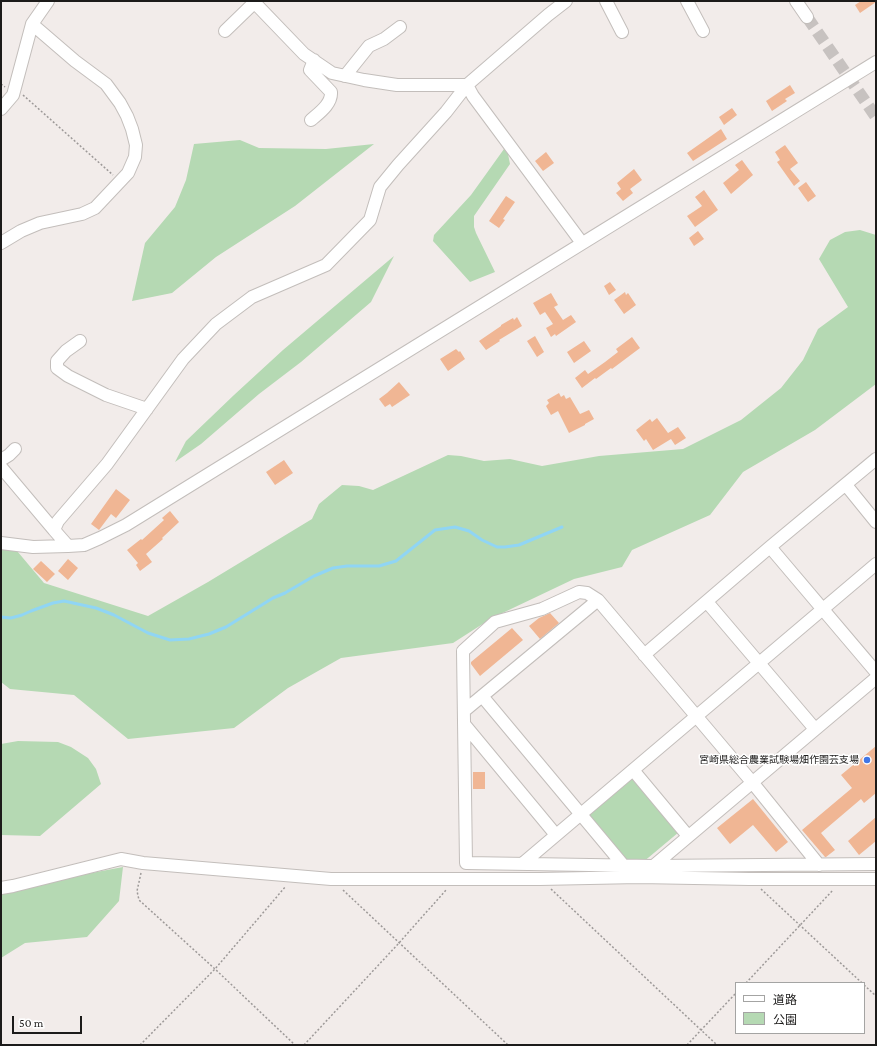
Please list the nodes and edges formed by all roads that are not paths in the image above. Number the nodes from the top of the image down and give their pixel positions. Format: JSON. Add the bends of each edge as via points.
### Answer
{"nodes":[{"id":1,"x":48,"y":1,"type":"edge"},
{"id":2,"x":254,"y":1,"type":"edge"},
{"id":3,"x":566,"y":1,"type":"edge"},
{"id":4,"x":606,"y":1,"type":"edge"},
{"id":5,"x":687,"y":1,"type":"edge"},
{"id":6,"x":796,"y":1,"type":"edge"},
{"id":7,"x":807,"y":17,"type":"tunnel mouth"},
{"id":8,"x":32,"y":24,"type":"junction"},
{"id":9,"x":400,"y":27,"type":"dead end"},
{"id":10,"x":703,"y":31,"type":"dead end"},
{"id":11,"x":225,"y":32,"type":"dead end"},
{"id":12,"x":622,"y":32,"type":"dead end"},
{"id":13,"x":314,"y":60,"type":"junction"},
{"id":14,"x":876,"y":62,"type":"edge"},
{"id":15,"x":345,"y":76,"type":"junction"},
{"id":16,"x":467,"y":85,"type":"junction"},
{"id":17,"x":1,"y":108,"type":"edge"},
{"id":18,"x":311,"y":120,"type":"dead end"},
{"id":19,"x":1,"y":243,"type":"edge"},
{"id":20,"x":582,"y":243,"type":"junction"},
{"id":21,"x":80,"y":341,"type":"dead end"},
{"id":22,"x":147,"y":409,"type":"junction"},
{"id":23,"x":15,"y":449,"type":"dead end"},
{"id":24,"x":876,"y":459,"type":"edge"},
{"id":25,"x":1,"y":460,"type":"edge"},
{"id":26,"x":1,"y":467,"type":"edge"},
{"id":27,"x":846,"y":485,"type":"junction"},
{"id":28,"x":876,"y":522,"type":"edge"},
{"id":29,"x":54,"y":530,"type":"junction"},
{"id":30,"x":1,"y":543,"type":"edge"},
{"id":31,"x":68,"y":546,"type":"junction"},
{"id":32,"x":770,"y":547,"type":"junction"},
{"id":33,"x":876,"y":564,"type":"edge"},
{"id":34,"x":598,"y":600,"type":"junction"},
{"id":35,"x":708,"y":602,"type":"junction"},
{"id":36,"x":823,"y":609,"type":"junction"},
{"id":37,"x":644,"y":655,"type":"junction"},
{"id":38,"x":759,"y":663,"type":"junction"},
{"id":39,"x":876,"y":672,"type":"edge"},
{"id":40,"x":876,"y":678,"type":"edge"},
{"id":41,"x":482,"y":696,"type":"junction"},
{"id":42,"x":464,"y":711,"type":"junction"},
{"id":43,"x":696,"y":716,"type":"junction"},
{"id":44,"x":464,"y":724,"type":"junction"},
{"id":45,"x":815,"y":729,"type":"junction"},
{"id":46,"x":633,"y":770,"type":"junction"},
{"id":47,"x":752,"y":782,"type":"junction"},
{"id":48,"x":580,"y":814,"type":"junction"},
{"id":49,"x":556,"y":835,"type":"junction"},
{"id":50,"x":688,"y":836,"type":"junction"},
{"id":51,"x":522,"y":864,"type":"junction"},
{"id":52,"x":876,"y":864,"type":"edge"},
{"id":53,"x":819,"y":865,"type":"junction"},
{"id":54,"x":624,"y":866,"type":"junction"},
{"id":55,"x":652,"y":866,"type":"junction"},
{"id":56,"x":639,"y":877,"type":"junction"},
{"id":57,"x":876,"y":878,"type":"edge"},
{"id":58,"x":1,"y":888,"type":"edge"}],
"edges":[{"from":1,"to":8,"type":"street"},
{"from":2,"to":11,"type":"street"},
{"from":2,"to":13,"type":"street","via":[[304,54]]},
{"from":3,"to":16,"type":"street"},
{"from":4,"to":12,"type":"street"},
{"from":5,"to":10,"type":"street"},
{"from":6,"to":7,"type":"street"},
{"from":8,"to":17,"type":"street","via":[[13,95]]},
{"from":8,"to":19,"type":"street","via":[[106,84],[127,116],[136,145],[135,157],[128,173],[96,208],[40,224],[21,231]]},
{"from":9,"to":15,"type":"street","via":[[369,46]]},
{"from":13,"to":15,"type":"street","via":[[332,73]]},
{"from":13,"to":18,"type":"street","via":[[310,70],[331,92],[331,97],[325,108]]},
{"from":14,"to":20,"type":"street"},
{"from":15,"to":16,"type":"street","via":[[396,85]]},
{"from":16,"to":20,"type":"street"},
{"from":16,"to":22,"type":"street","via":[[380,187],[370,220],[326,265],[252,297],[216,324],[183,359]]},
{"from":20,"to":31,"type":"street","via":[[126,525],[84,545]]},
{"from":21,"to":22,"type":"street","via":[[57,361],[57,368],[106,395]]},
{"from":22,"to":29,"type":"street","via":[[107,464],[58,521]]},
{"from":23,"to":25,"type":"street"},
{"from":24,"to":27,"type":"street"},
{"from":26,"to":29,"type":"street"},
{"from":27,"to":28,"type":"street"},
{"from":27,"to":32,"type":"street"},
{"from":29,"to":31,"type":"street"},
{"from":30,"to":31,"type":"street","via":[[33,547]]},
{"from":32,"to":35,"type":"street"},
{"from":32,"to":36,"type":"street"},
{"from":33,"to":36,"type":"street"},
{"from":34,"to":37,"type":"street"},
{"from":34,"to":41,"type":"street"},
{"from":34,"to":42,"type":"street","via":[[587,593],[579,592],[542,609],[495,622],[463,652]]},
{"from":35,"to":37,"type":"street"},
{"from":35,"to":38,"type":"street"},
{"from":36,"to":38,"type":"street"},
{"from":36,"to":39,"type":"street"},
{"from":37,"to":43,"type":"street"},
{"from":38,"to":43,"type":"street"},
{"from":38,"to":45,"type":"street"},
{"from":40,"to":45,"type":"street"},
{"from":41,"to":42,"type":"street"},
{"from":41,"to":48,"type":"street"},
{"from":42,"to":44,"type":"street"},
{"from":43,"to":46,"type":"street"},
{"from":43,"to":47,"type":"street"},
{"from":44,"to":49,"type":"street"},
{"from":44,"to":51,"type":"street","via":[[466,863]]},
{"from":45,"to":47,"type":"street"},
{"from":46,"to":48,"type":"street"},
{"from":46,"to":50,"type":"street"},
{"from":47,"to":50,"type":"street"},
{"from":47,"to":53,"type":"street"},
{"from":48,"to":49,"type":"street"},
{"from":48,"to":54,"type":"street"},
{"from":49,"to":51,"type":"street"},
{"from":50,"to":55,"type":"street"},
{"from":51,"to":54,"type":"street"},
{"from":52,"to":53,"type":"street"},
{"from":53,"to":55,"type":"street"},
{"from":54,"to":55,"type":"street"},
{"from":55,"to":56,"type":"street"},
{"from":56,"to":57,"type":"street"},
{"from":56,"to":58,"type":"street","via":[[331,879],[121,859]]}]}
